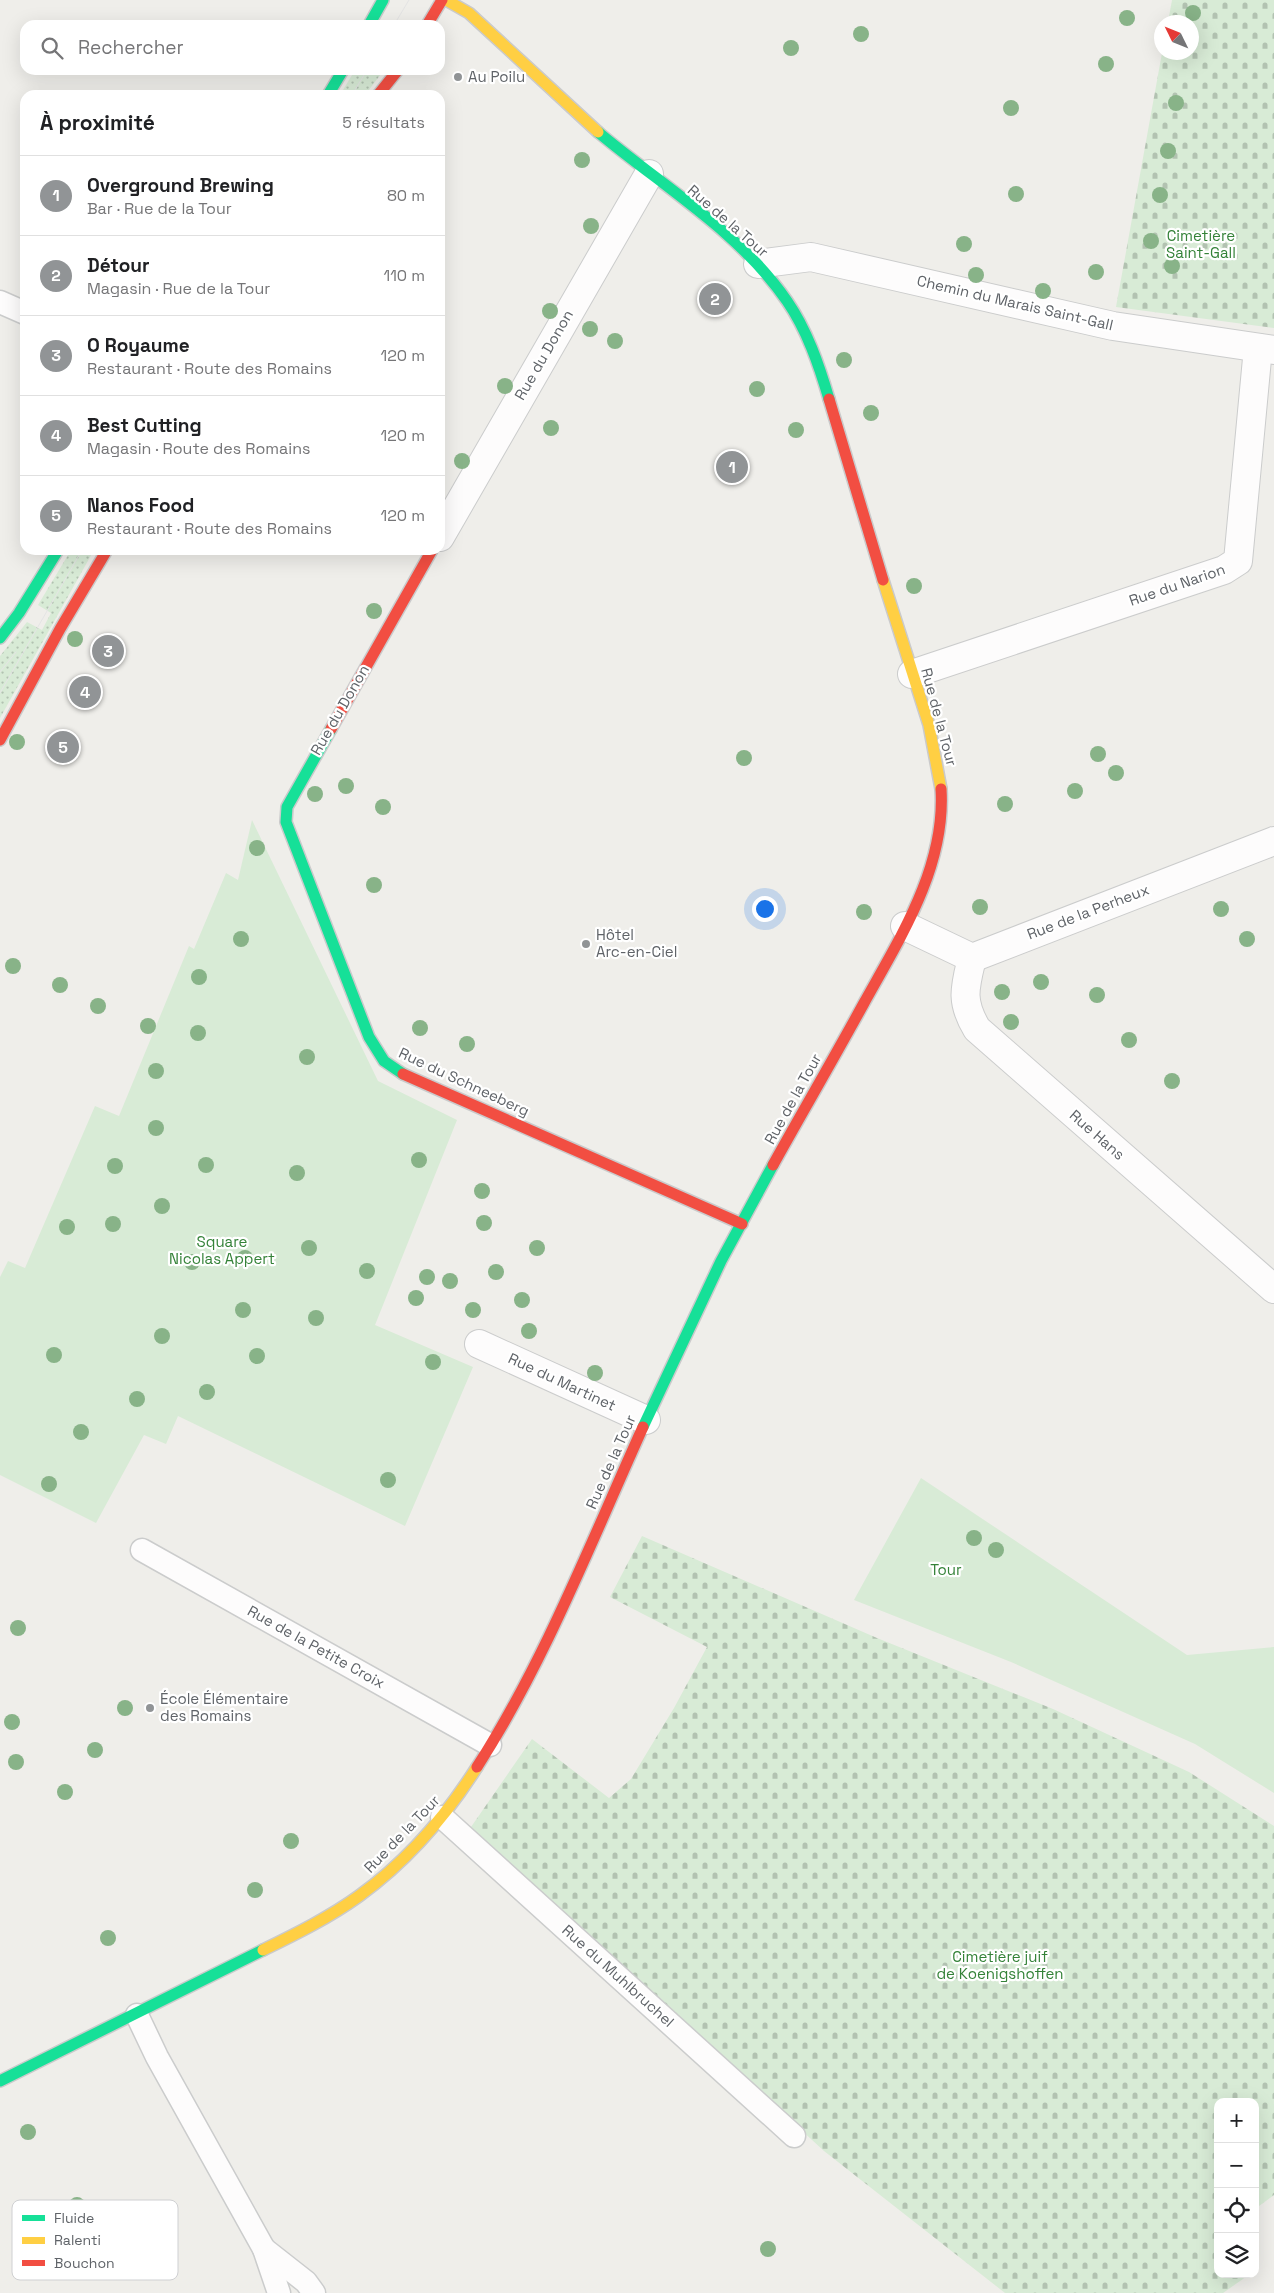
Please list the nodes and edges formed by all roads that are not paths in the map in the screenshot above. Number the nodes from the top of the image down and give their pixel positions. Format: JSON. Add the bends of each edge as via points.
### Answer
{"nodes":[{"id":1,"x":383,"y":0,"type":"edge"},
{"id":2,"x":442,"y":0,"type":"edge"},
{"id":3,"x":446,"y":0,"type":"edge"},
{"id":4,"x":372,"y":20,"type":"edge"},
{"id":5,"x":430,"y":20,"type":"edge"},
{"id":6,"x":340,"y":75,"type":"edge"},
{"id":7,"x":394,"y":75,"type":"edge"},
{"id":8,"x":331,"y":90,"type":"edge"},
{"id":9,"x":382,"y":90,"type":"edge"},
{"id":10,"x":649,"y":174,"type":"junction"},
{"id":11,"x":758,"y":264,"type":"junction"},
{"id":12,"x":0,"y":302,"type":"edge"},
{"id":13,"x":20,"y":312,"type":"edge"},
{"id":14,"x":1266,"y":349,"type":"edge"},
{"id":15,"x":445,"y":528,"type":"edge"},
{"id":16,"x":55,"y":555,"type":"edge"},
{"id":17,"x":103,"y":555,"type":"edge"},
{"id":18,"x":429,"y":555,"type":"edge"},
{"id":19,"x":0,"y":638,"type":"edge"},
{"id":20,"x":912,"y":674,"type":"junction"},
{"id":21,"x":0,"y":740,"type":"edge"},
{"id":22,"x":293,"y":792,"type":"joint"},
{"id":23,"x":1274,"y":841,"type":"edge"},
{"id":24,"x":905,"y":926,"type":"junction"},
{"id":25,"x":972,"y":958,"type":"junction"},
{"id":26,"x":742,"y":1224,"type":"junction"},
{"id":27,"x":1274,"y":1289,"type":"edge"},
{"id":28,"x":479,"y":1344,"type":"dead end"},
{"id":29,"x":646,"y":1420,"type":"junction"},
{"id":30,"x":142,"y":1550,"type":"dead end"},
{"id":31,"x":490,"y":1745,"type":"junction"},
{"id":32,"x":442,"y":1817,"type":"junction"},
{"id":33,"x":137,"y":2014,"type":"junction"},
{"id":34,"x":0,"y":2081,"type":"edge"},
{"id":35,"x":794,"y":2136,"type":"dead end"},
{"id":36,"x":264,"y":2250,"type":"junction"},
{"id":37,"x":279,"y":2293,"type":"edge"},
{"id":38,"x":314,"y":2293,"type":"edge"}],
"edges":[{"from":1,"to":4,"type":"street"},
{"from":2,"to":5,"type":"street"},
{"from":3,"to":10,"type":"street","name":"Rue de la Tour","via":[[469,13]]},
{"from":6,"to":8,"type":"street"},
{"from":7,"to":9,"type":"street"},
{"from":10,"to":11,"type":"street","name":"Rue de la Tour"},
{"from":10,"to":15,"type":"street","name":"Rue du Donon"},
{"from":11,"to":14,"type":"street","name":"Chemin du Marais Saint-Gall","via":[[811,257],[1114,326]]},
{"from":11,"to":20,"type":"street","name":"Rue de la Tour","via":[[788,303],[818,363]]},
{"from":12,"to":13,"type":"lane"},
{"from":14,"to":20,"type":"street","name":"Rue du Narion","via":[[1238,561],[1224,570]]},
{"from":16,"to":19,"type":"street"},
{"from":17,"to":21,"type":"street"},
{"from":18,"to":22,"type":"street","name":"Rue du Donon"},
{"from":20,"to":24,"type":"street","name":"Rue de la Tour","via":[[927,719],[940,780],[942,810],[940,832],[925,885]]},
{"from":22,"to":26,"type":"street","name":"Rue du Schneeberg","via":[[287,806],[286,822],[290,834],[369,1037],[384,1061],[397,1071]]},
{"from":23,"to":25,"type":"street","name":"Rue de la Perheux"},
{"from":24,"to":25,"type":"street"},
{"from":24,"to":26,"type":"street","name":"Rue de la Tour"},
{"from":25,"to":27,"type":"street","name":"Rue Hans","via":[[964,992],[968,1014],[977,1029]]},
{"from":26,"to":29,"type":"street","name":"Rue de la Tour","via":[[698,1307]]},
{"from":28,"to":29,"type":"street","name":"Rue du Martinet"},
{"from":29,"to":31,"type":"street","name":"Rue de la Tour","via":[[555,1624],[521,1693]]},
{"from":30,"to":31,"type":"lane","name":"Rue de la Petite Croix"},
{"from":31,"to":32,"type":"street","name":"Rue de la Tour"},
{"from":32,"to":33,"type":"street","name":"Rue de la Tour","via":[[374,1884],[336,1912]]},
{"from":32,"to":35,"type":"lane","name":"Rue du Muhlbruchel"},
{"from":33,"to":34,"type":"street","name":"Rue de la Tour"},
{"from":33,"to":36,"type":"lane","via":[[156,2057]]},
{"from":36,"to":37,"type":"lane"},
{"from":36,"to":38,"type":"lane","via":[[306,2282]]}]}
